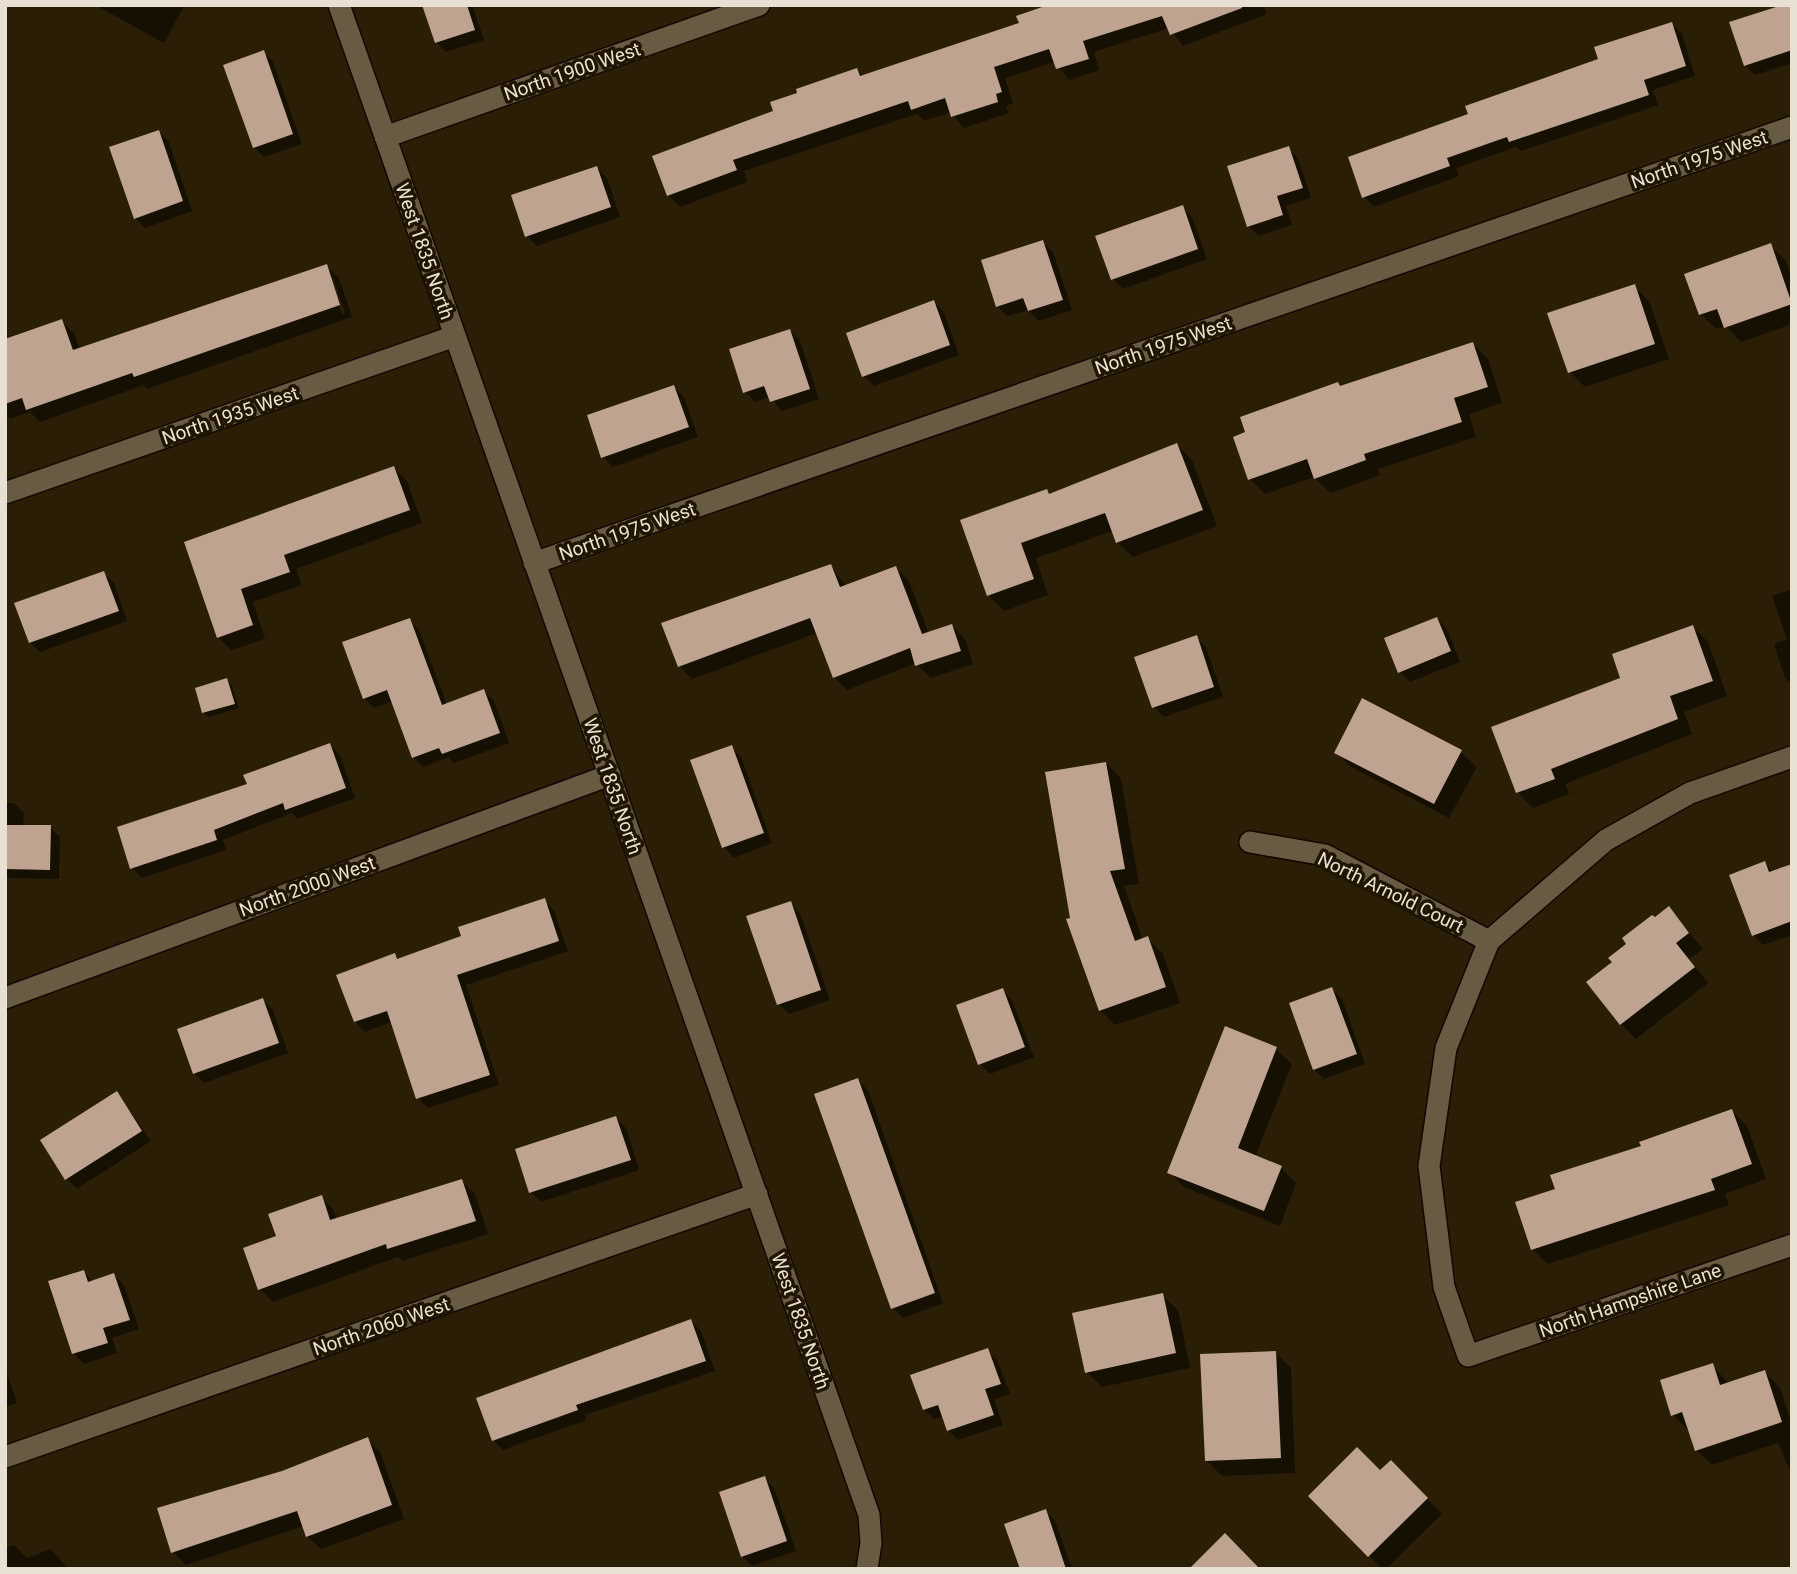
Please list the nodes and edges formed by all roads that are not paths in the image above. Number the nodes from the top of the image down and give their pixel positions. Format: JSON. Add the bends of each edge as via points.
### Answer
{"nodes":[{"id":1,"x":340,"y":5,"type":"edge"},
{"id":2,"x":759,"y":5,"type":"edge"},
{"id":3,"x":1792,"y":127,"type":"edge"},
{"id":4,"x":385,"y":137,"type":"junction"},
{"id":5,"x":455,"y":336,"type":"junction"},
{"id":6,"x":5,"y":493,"type":"edge"},
{"id":7,"x":534,"y":563,"type":"junction"},
{"id":8,"x":1792,"y":757,"type":"edge"},
{"id":9,"x":610,"y":775,"type":"junction"},
{"id":10,"x":1250,"y":842,"type":"dead end"},
{"id":11,"x":1489,"y":941,"type":"junction"},
{"id":12,"x":5,"y":998,"type":"edge"},
{"id":13,"x":757,"y":1194,"type":"junction"},
{"id":14,"x":1792,"y":1245,"type":"edge"},
{"id":15,"x":5,"y":1457,"type":"edge"},
{"id":16,"x":867,"y":1569,"type":"edge"}],
"edges":[{"from":1,"to":4,"type":"street","name":"West 1835 North"},
{"from":2,"to":4,"type":"street","name":"North 1900 West"},
{"from":3,"to":7,"type":"street","name":"North 1975 West"},
{"from":4,"to":5,"type":"street","name":"West 1835 North"},
{"from":5,"to":6,"type":"street","name":"North 1935 West"},
{"from":5,"to":7,"type":"street","name":"West 1835 North"},
{"from":7,"to":9,"type":"street","name":"West 1835 North"},
{"from":8,"to":11,"type":"street","via":[[1690,793],[1606,840]]},
{"from":9,"to":12,"type":"street","name":"North 2000 West"},
{"from":9,"to":13,"type":"street","name":"West 1835 North"},
{"from":10,"to":11,"type":"street","name":"North Arnold Court","via":[[1325,855]]},
{"from":11,"to":14,"type":"street","name":"North Hampshire Lane","via":[[1446,1048],[1429,1166],[1444,1287],[1468,1356]]},
{"from":13,"to":15,"type":"street","name":"North 2060 West"},
{"from":13,"to":16,"type":"street","name":"West 1835 North","via":[[869,1515]]}]}
